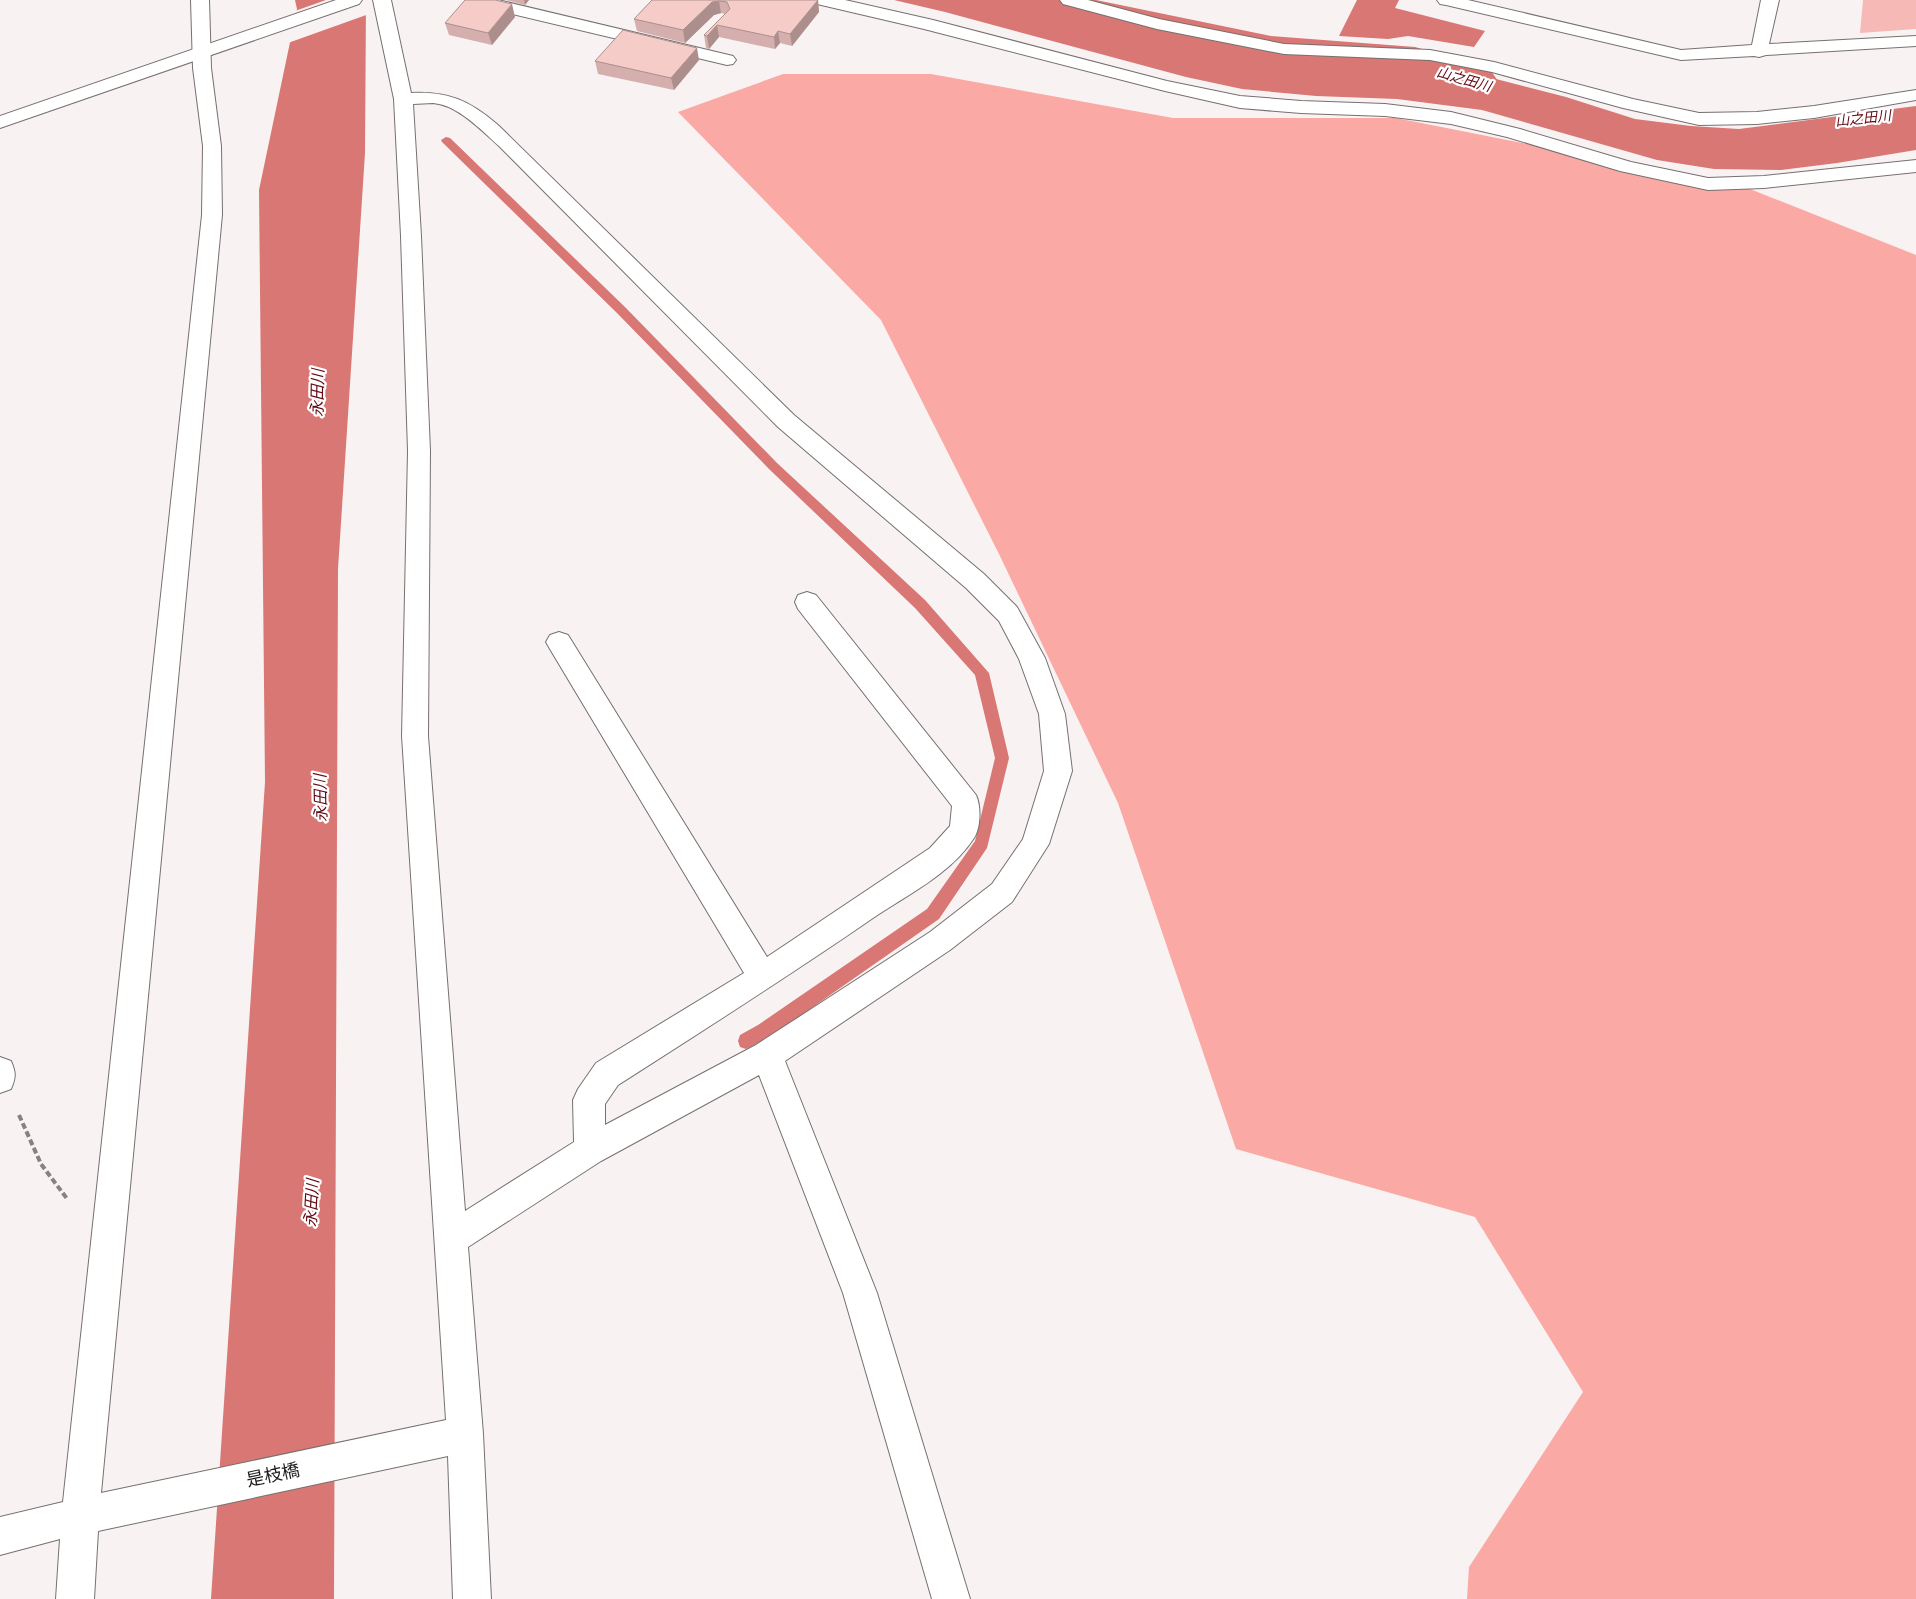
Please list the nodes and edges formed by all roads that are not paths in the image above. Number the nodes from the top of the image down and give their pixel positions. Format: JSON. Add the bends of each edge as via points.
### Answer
{"nodes":[{"id":1,"x":200,"y":0,"type":"edge"},
{"id":2,"x":353,"y":0,"type":"edge"},
{"id":3,"x":382,"y":0,"type":"edge"},
{"id":4,"x":482,"y":0,"type":"edge"},
{"id":5,"x":823,"y":0,"type":"edge"},
{"id":6,"x":1070,"y":0,"type":"edge"},
{"id":7,"x":1446,"y":0,"type":"edge"},
{"id":8,"x":1770,"y":0,"type":"edge"},
{"id":9,"x":1916,"y":41,"type":"edge"},
{"id":10,"x":1759,"y":52,"type":"junction"},
{"id":11,"x":202,"y":53,"type":"junction"},
{"id":12,"x":727,"y":60,"type":"dead end"},
{"id":13,"x":1916,"y":95,"type":"edge"},
{"id":14,"x":403,"y":99,"type":"junction"},
{"id":15,"x":0,"y":122,"type":"edge"},
{"id":16,"x":1916,"y":166,"type":"edge"},
{"id":17,"x":807,"y":602,"type":"dead end"},
{"id":18,"x":559,"y":642,"type":"dead end"},
{"id":19,"x":763,"y":977,"type":"junction"},
{"id":20,"x":767,"y":1055,"type":"junction"},
{"id":21,"x":590,"y":1150,"type":"junction"},
{"id":22,"x":450,"y":1238,"type":"junction"},
{"id":23,"x":465,"y":1434,"type":"junction"},
{"id":24,"x":80,"y":1516,"type":"junction"},
{"id":25,"x":0,"y":1536,"type":"edge"},
{"id":26,"x":75,"y":1599,"type":"edge"},
{"id":27,"x":472,"y":1599,"type":"edge"},
{"id":28,"x":951,"y":1599,"type":"edge"}],
"edges":[{"from":1,"to":11,"type":"street"},
{"from":2,"to":11,"type":"street"},
{"from":3,"to":14,"type":"street"},
{"from":4,"to":12,"type":"street","via":[[696,44]]},
{"from":5,"to":16,"type":"street","via":[[1240,102],[1385,110],[1451,118],[1627,167],[1708,184],[1764,182]]},
{"from":6,"to":13,"type":"street","via":[[1157,24],[1284,49],[1430,55],[1494,67],[1699,119],[1757,118],[1814,112]]},
{"from":7,"to":10,"type":"street","via":[[1536,14],[1681,55]]},
{"from":8,"to":10,"type":"street"},
{"from":9,"to":10,"type":"street"},
{"from":11,"to":15,"type":"street"},
{"from":11,"to":24,"type":"street","via":[[212,146],[212,215]]},
{"from":14,"to":20,"type":"street","via":[[440,99],[479,118],[786,421],[975,581],[1008,614],[1032,658],[1052,714],[1058,771],[1035,844],[1002,893],[940,941]]},
{"from":14,"to":22,"type":"street","via":[[412,236],[419,451],[415,736]]},
{"from":17,"to":19,"type":"street","via":[[966,803],[964,830],[940,857]]},
{"from":18,"to":19,"type":"street"},
{"from":19,"to":21,"type":"street","via":[[607,1074],[589,1100]]},
{"from":20,"to":21,"type":"street"},
{"from":20,"to":28,"type":"street","via":[[860,1293]]},
{"from":21,"to":22,"type":"street"},
{"from":22,"to":23,"type":"street"},
{"from":23,"to":24,"type":"street","name":"是枝橋"},
{"from":23,"to":27,"type":"street"},
{"from":24,"to":25,"type":"street","name":"是枝橋"},
{"from":24,"to":26,"type":"street"}]}
